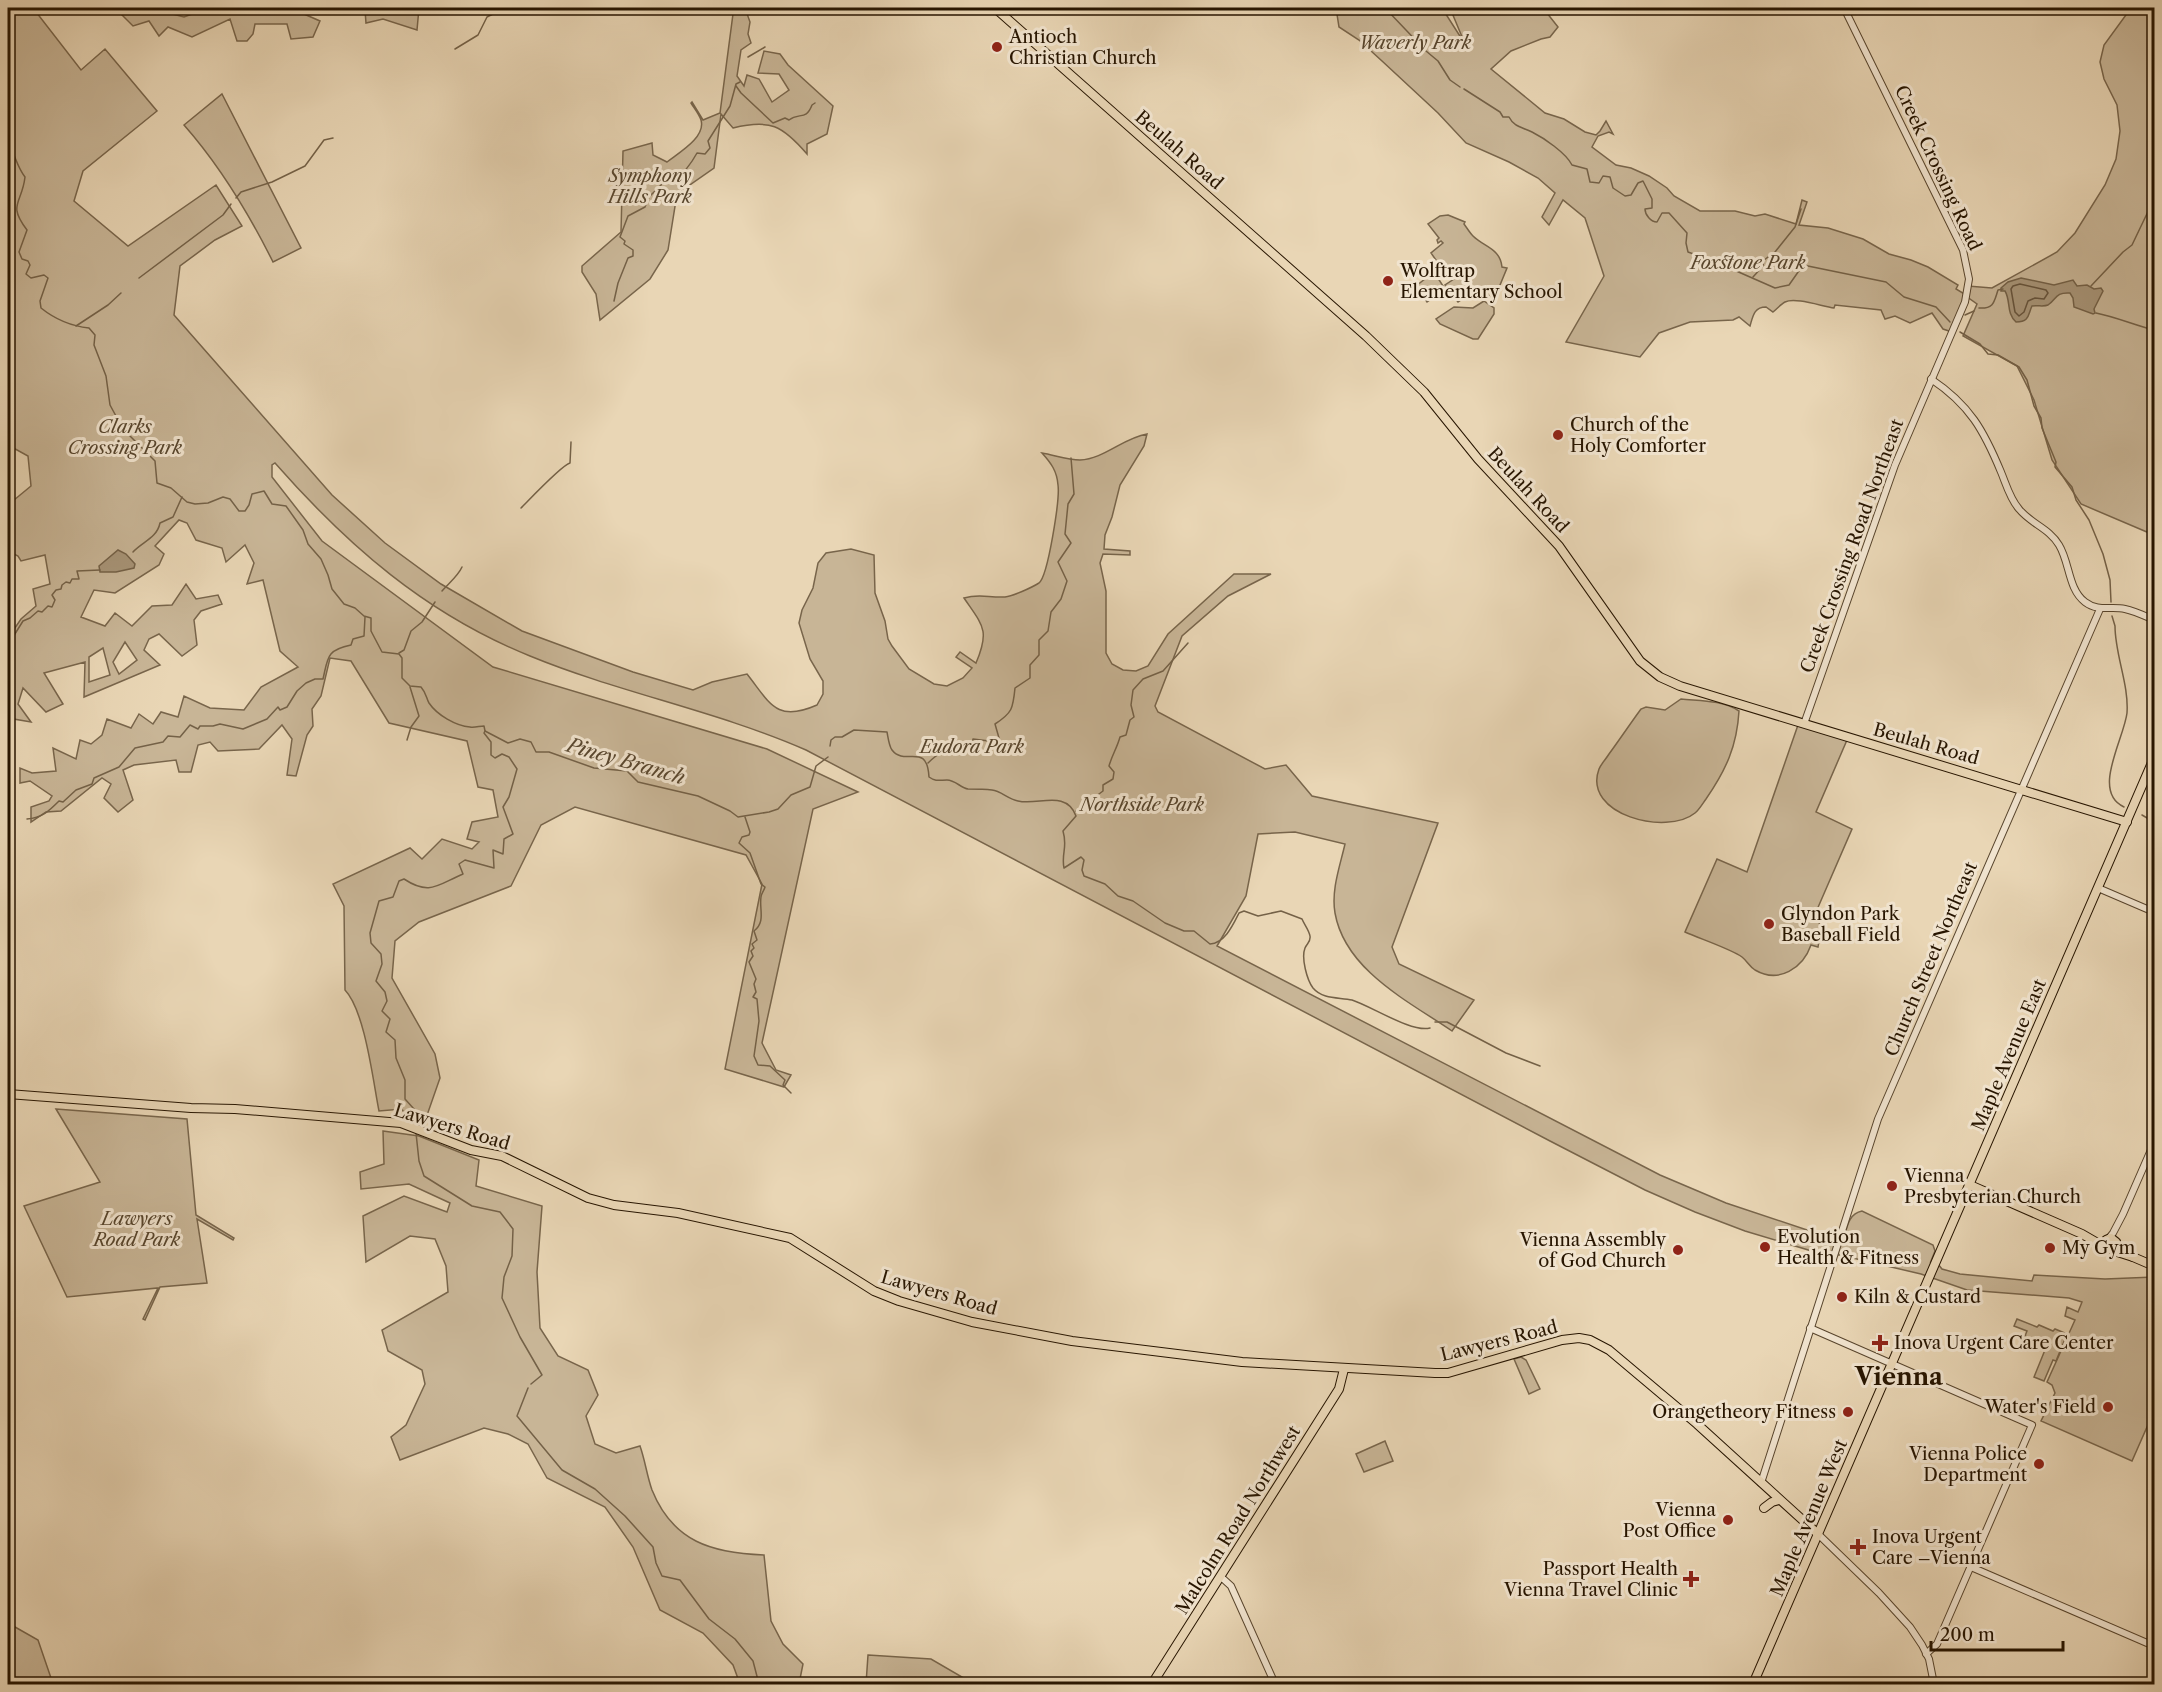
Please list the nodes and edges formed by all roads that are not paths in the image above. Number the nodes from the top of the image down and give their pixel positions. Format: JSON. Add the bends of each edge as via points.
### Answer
{"nodes":[{"id":1,"x":995,"y":8,"type":"edge"},
{"id":2,"x":1844,"y":8,"type":"edge"},
{"id":3,"x":1931,"y":379,"type":"junction"},
{"id":4,"x":2100,"y":609,"type":"junction"},
{"id":5,"x":2154,"y":620,"type":"edge"},
{"id":6,"x":1804,"y":724,"type":"junction"},
{"id":7,"x":2154,"y":759,"type":"edge"},
{"id":8,"x":2021,"y":789,"type":"junction"},
{"id":9,"x":2127,"y":822,"type":"junction"},
{"id":10,"x":2098,"y":888,"type":"junction"},
{"id":11,"x":2154,"y":912,"type":"edge"},
{"id":12,"x":8,"y":1094,"type":"edge"},
{"id":13,"x":2154,"y":1143,"type":"edge"},
{"id":14,"x":1970,"y":1185,"type":"junction"},
{"id":15,"x":2110,"y":1243,"type":"junction"},
{"id":16,"x":2154,"y":1266,"type":"edge"},
{"id":17,"x":1810,"y":1329,"type":"junction"},
{"id":18,"x":1892,"y":1364,"type":"junction"},
{"id":19,"x":1344,"y":1369,"type":"junction"},
{"id":20,"x":1761,"y":1483,"type":"junction"},
{"id":21,"x":1779,"y":1500,"type":"junction"},
{"id":22,"x":1764,"y":1508,"type":"dead end"},
{"id":23,"x":1818,"y":1534,"type":"junction"},
{"id":24,"x":1971,"y":1567,"type":"junction"},
{"id":25,"x":1220,"y":1576,"type":"junction"},
{"id":26,"x":2154,"y":1646,"type":"edge"},
{"id":27,"x":1926,"y":1654,"type":"junction"},
{"id":28,"x":1152,"y":1684,"type":"edge"},
{"id":29,"x":1275,"y":1684,"type":"edge"},
{"id":30,"x":1754,"y":1684,"type":"edge"},
{"id":31,"x":1934,"y":1684,"type":"edge"}],
"edges":[{"from":1,"to":6,"type":"main road","name":"Beulah Road","via":[[1419,387],[1478,459],[1564,552],[1645,666],[1680,686]]},
{"from":2,"to":3,"type":"street","name":"Creek Crossing Road","via":[[1957,236],[1967,265],[1965,302]]},
{"from":3,"to":4,"type":"street","via":[[1975,419],[2016,506],[2051,533],[2061,548],[2079,596]]},
{"from":3,"to":6,"type":"street","name":"Creek Crossing Road Northeast","via":[[1895,465]]},
{"from":4,"to":5,"type":"street","via":[[2123,609]]},
{"from":4,"to":8,"type":"street","name":"Church Street Northeast"},
{"from":6,"to":8,"type":"main road","name":"Beulah Road"},
{"from":7,"to":9,"type":"main road","name":"Maple Avenue East"},
{"from":8,"to":9,"type":"main road","name":"Beulah Road"},
{"from":8,"to":17,"type":"street","name":"Church Street Northeast","via":[[1876,1125]]},
{"from":9,"to":10,"type":"main road","name":"Maple Avenue East"},
{"from":10,"to":11,"type":"street"},
{"from":10,"to":14,"type":"main road","name":"Maple Avenue East"},
{"from":12,"to":19,"type":"main road","name":"Lawyers Road","via":[[401,1123],[471,1150],[502,1156],[588,1198],[790,1238],[874,1291],[972,1322],[1072,1341],[1220,1360]]},
{"from":13,"to":15,"type":"street","via":[[2124,1219]]},
{"from":14,"to":15,"type":"main road"},
{"from":14,"to":18,"type":"main road","name":"Maple Avenue East"},
{"from":15,"to":16,"type":"main road"},
{"from":17,"to":18,"type":"street"},
{"from":17,"to":20,"type":"street","name":"Church Street Northeast"},
{"from":18,"to":23,"type":"main road","name":"Maple Avenue West"},
{"from":18,"to":24,"type":"street","via":[[2032,1425]]},
{"from":19,"to":20,"type":"main road","name":"Lawyers Road","via":[[1448,1373],[1562,1340],[1590,1340],[1609,1350]]},
{"from":19,"to":25,"type":"main road","name":"Malcolm Road Northwest","via":[[1339,1389]]},
{"from":20,"to":21,"type":"main road","name":"Lawyers Road"},
{"from":21,"to":22,"type":"main road"},
{"from":21,"to":23,"type":"main road","name":"Lawyers Road"},
{"from":23,"to":27,"type":"street","via":[[1910,1627]]},
{"from":23,"to":30,"type":"main road","name":"Maple Avenue West"},
{"from":24,"to":26,"type":"street"},
{"from":24,"to":27,"type":"street","via":[[1937,1644]]},
{"from":25,"to":28,"type":"main road","name":"Malcolm Road Northwest"},
{"from":25,"to":29,"type":"street","via":[[1231,1586]]},
{"from":27,"to":31,"type":"street"}]}
